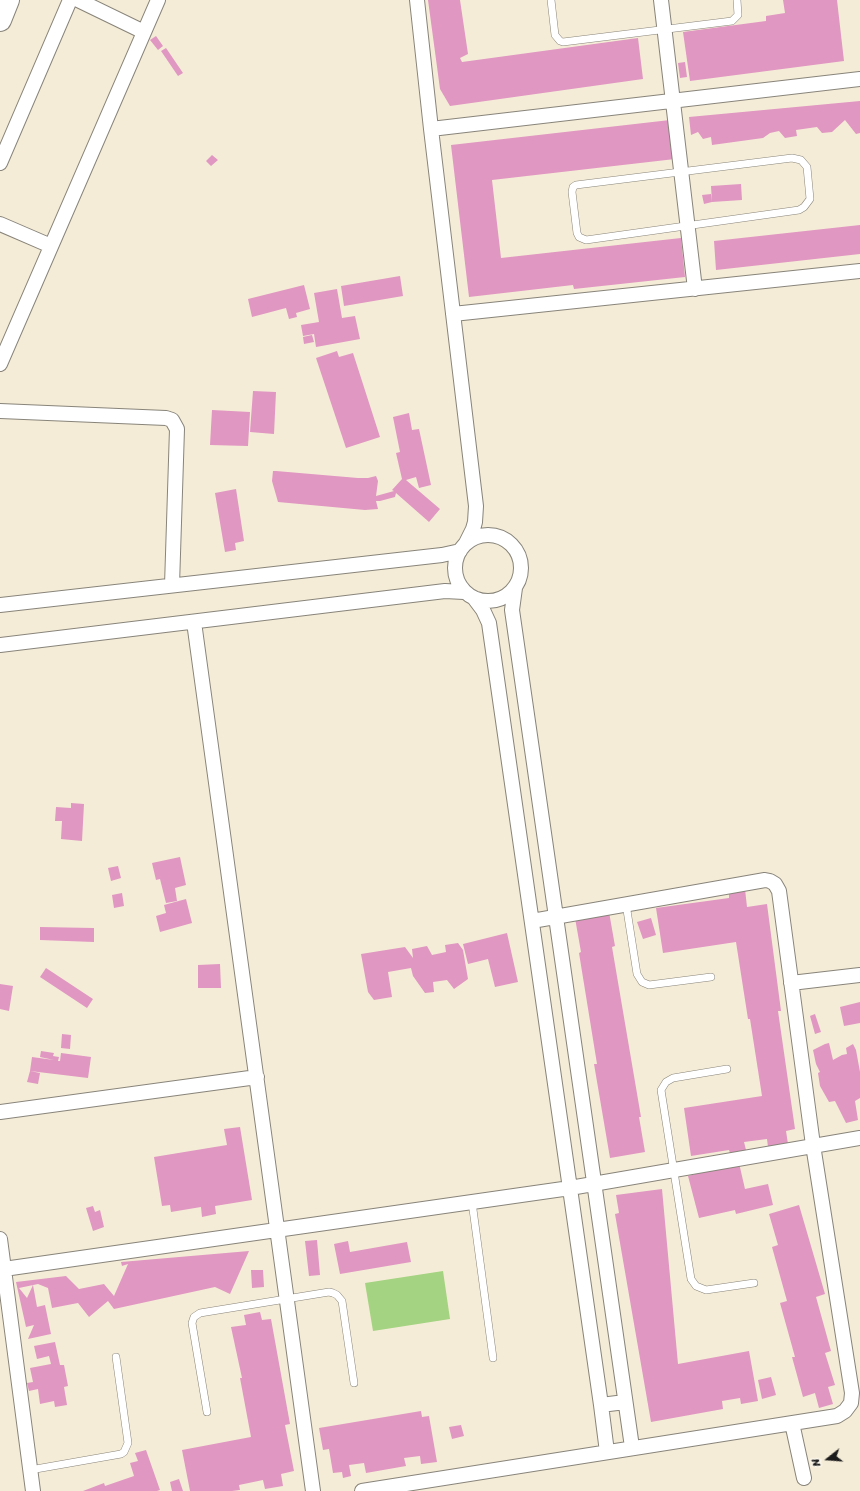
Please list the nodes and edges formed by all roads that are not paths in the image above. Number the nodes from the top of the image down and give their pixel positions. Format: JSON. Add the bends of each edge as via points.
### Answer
{"nodes":[{"id":1,"x":8,"y":0,"type":"edge"},
{"id":2,"x":70,"y":0,"type":"edge"},
{"id":3,"x":78,"y":0,"type":"edge"},
{"id":4,"x":158,"y":0,"type":"edge"},
{"id":5,"x":417,"y":0,"type":"edge"},
{"id":6,"x":551,"y":0,"type":"edge"},
{"id":7,"x":661,"y":0,"type":"edge"},
{"id":8,"x":738,"y":0,"type":"edge"},
{"id":9,"x":0,"y":20,"type":"edge"},
{"id":10,"x":665,"y":29,"type":"junction"},
{"id":11,"x":144,"y":32,"type":"junction"},
{"id":12,"x":860,"y":79,"type":"edge"},
{"id":13,"x":673,"y":101,"type":"junction"},
{"id":14,"x":431,"y":129,"type":"junction"},
{"id":15,"x":0,"y":163,"type":"edge"},
{"id":16,"x":681,"y":172,"type":"junction"},
{"id":17,"x":0,"y":224,"type":"edge"},
{"id":18,"x":688,"y":226,"type":"junction"},
{"id":19,"x":51,"y":246,"type":"junction"},
{"id":20,"x":860,"y":271,"type":"edge"},
{"id":21,"x":695,"y":288,"type":"junction"},
{"id":22,"x":453,"y":314,"type":"junction"},
{"id":23,"x":0,"y":364,"type":"edge"},
{"id":24,"x":0,"y":411,"type":"edge"},
{"id":25,"x":476,"y":506,"type":"junction"},
{"id":26,"x":496,"y":536,"type":"junction"},
{"id":27,"x":463,"y":547,"type":"junction"},
{"id":28,"x":172,"y":585,"type":"junction"},
{"id":29,"x":514,"y":588,"type":"junction"},
{"id":30,"x":469,"y":595,"type":"junction"},
{"id":31,"x":0,"y":605,"type":"edge"},
{"id":32,"x":194,"y":622,"type":"junction"},
{"id":33,"x":0,"y":645,"type":"edge"},
{"id":34,"x":626,"y":904,"type":"junction"},
{"id":35,"x":556,"y":917,"type":"junction"},
{"id":36,"x":532,"y":921,"type":"junction"},
{"id":37,"x":860,"y":975,"type":"edge"},
{"id":38,"x":711,"y":977,"type":"dead end"},
{"id":39,"x":791,"y":984,"type":"junction"},
{"id":40,"x":727,"y":1069,"type":"dead end"},
{"id":41,"x":257,"y":1077,"type":"junction"},
{"id":42,"x":0,"y":1112,"type":"edge"},
{"id":43,"x":860,"y":1138,"type":"edge"},
{"id":44,"x":813,"y":1145,"type":"junction"},
{"id":45,"x":673,"y":1170,"type":"junction"},
{"id":46,"x":594,"y":1184,"type":"junction"},
{"id":47,"x":570,"y":1188,"type":"junction"},
{"id":48,"x":472,"y":1202,"type":"junction"},
{"id":49,"x":278,"y":1230,"type":"junction"},
{"id":50,"x":0,"y":1239,"type":"edge"},
{"id":51,"x":4,"y":1269,"type":"junction"},
{"id":52,"x":754,"y":1283,"type":"dead end"},
{"id":53,"x":287,"y":1299,"type":"junction"},
{"id":54,"x":116,"y":1357,"type":"dead end"},
{"id":55,"x":493,"y":1358,"type":"dead end"},
{"id":56,"x":354,"y":1383,"type":"dead end"},
{"id":57,"x":625,"y":1402,"type":"junction"},
{"id":58,"x":601,"y":1406,"type":"junction"},
{"id":59,"x":207,"y":1412,"type":"dead end"},
{"id":60,"x":792,"y":1423,"type":"junction"},
{"id":61,"x":632,"y":1447,"type":"junction"},
{"id":62,"x":607,"y":1452,"type":"junction"},
{"id":63,"x":30,"y":1470,"type":"junction"},
{"id":64,"x":804,"y":1478,"type":"dead end"},
{"id":65,"x":33,"y":1491,"type":"edge"},
{"id":66,"x":313,"y":1491,"type":"edge"},
{"id":67,"x":362,"y":1491,"type":"edge"}],
"edges":[{"from":1,"to":9,"type":"highway"},
{"from":2,"to":15,"type":"street"},
{"from":3,"to":11,"type":"street"},
{"from":4,"to":11,"type":"street"},
{"from":5,"to":14,"type":"street"},
{"from":6,"to":10,"type":"lane","via":[[555,35],[563,42]]},
{"from":7,"to":10,"type":"street"},
{"from":8,"to":10,"type":"lane","via":[[738,15],[732,21]]},
{"from":10,"to":13,"type":"street"},
{"from":11,"to":19,"type":"street"},
{"from":12,"to":13,"type":"street"},
{"from":13,"to":14,"type":"street"},
{"from":13,"to":16,"type":"street"},
{"from":14,"to":22,"type":"street"},
{"from":16,"to":18,"type":"street"},
{"from":16,"to":18,"type":"lane","via":[[578,184],[572,192],[577,233],[586,240]]},
{"from":16,"to":18,"type":"lane","via":[[792,158],[804,163],[807,174],[810,200],[799,210]]},
{"from":17,"to":19,"type":"street"},
{"from":18,"to":21,"type":"street"},
{"from":19,"to":23,"type":"street"},
{"from":20,"to":21,"type":"street"},
{"from":21,"to":22,"type":"street"},
{"from":22,"to":25,"type":"street"},
{"from":24,"to":28,"type":"street","via":[[166,418],[174,423],[177,429]]},
{"from":25,"to":26,"type":"street","via":[[483,523]]},
{"from":25,"to":27,"type":"street","via":[[473,529]]},
{"from":26,"to":27,"type":"street","via":[[485,535],[475,538]]},
{"from":26,"to":29,"type":"street","via":[[514,548],[519,557],[521,568]]},
{"from":27,"to":28,"type":"street","via":[[442,555]]},
{"from":27,"to":30,"type":"street","via":[[456,561],[455,572],[458,583]]},
{"from":28,"to":31,"type":"street"},
{"from":29,"to":30,"type":"street","via":[[506,596],[496,600],[485,601]]},
{"from":29,"to":35,"type":"street","via":[[512,610]]},
{"from":30,"to":32,"type":"street","via":[[445,591]]},
{"from":30,"to":36,"type":"street","via":[[489,623]]},
{"from":32,"to":33,"type":"street"},
{"from":32,"to":41,"type":"street"},
{"from":34,"to":35,"type":"street"},
{"from":34,"to":38,"type":"lane","via":[[637,974],[642,982],[650,985]]},
{"from":34,"to":39,"type":"street","via":[[770,881],[779,891]]},
{"from":35,"to":36,"type":"street"},
{"from":35,"to":46,"type":"street"},
{"from":36,"to":47,"type":"street"},
{"from":37,"to":39,"type":"street"},
{"from":39,"to":44,"type":"street"},
{"from":40,"to":45,"type":"lane","via":[[673,1078],[663,1086],[661,1090]]},
{"from":41,"to":42,"type":"street"},
{"from":41,"to":49,"type":"street"},
{"from":43,"to":44,"type":"street"},
{"from":44,"to":45,"type":"street"},
{"from":44,"to":60,"type":"street","via":[[852,1398],[848,1407],[837,1416]]},
{"from":45,"to":46,"type":"street"},
{"from":45,"to":52,"type":"lane","via":[[689,1274],[693,1283],[706,1290]]},
{"from":46,"to":47,"type":"street"},
{"from":46,"to":57,"type":"street"},
{"from":47,"to":48,"type":"street"},
{"from":47,"to":58,"type":"street"},
{"from":48,"to":49,"type":"street"},
{"from":48,"to":55,"type":"lane"},
{"from":49,"to":51,"type":"street"},
{"from":49,"to":53,"type":"street"},
{"from":50,"to":51,"type":"street"},
{"from":51,"to":63,"type":"street"},
{"from":53,"to":56,"type":"lane","via":[[329,1292],[340,1298]]},
{"from":53,"to":59,"type":"lane","via":[[200,1313],[194,1317],[192,1323]]},
{"from":53,"to":66,"type":"street"},
{"from":54,"to":63,"type":"lane","via":[[128,1443],[126,1449],[122,1454]]},
{"from":57,"to":58,"type":"street"},
{"from":57,"to":61,"type":"street"},
{"from":58,"to":62,"type":"street"},
{"from":60,"to":61,"type":"street"},
{"from":60,"to":64,"type":"street"},
{"from":61,"to":62,"type":"street"},
{"from":62,"to":67,"type":"street"},
{"from":63,"to":65,"type":"street"}]}
